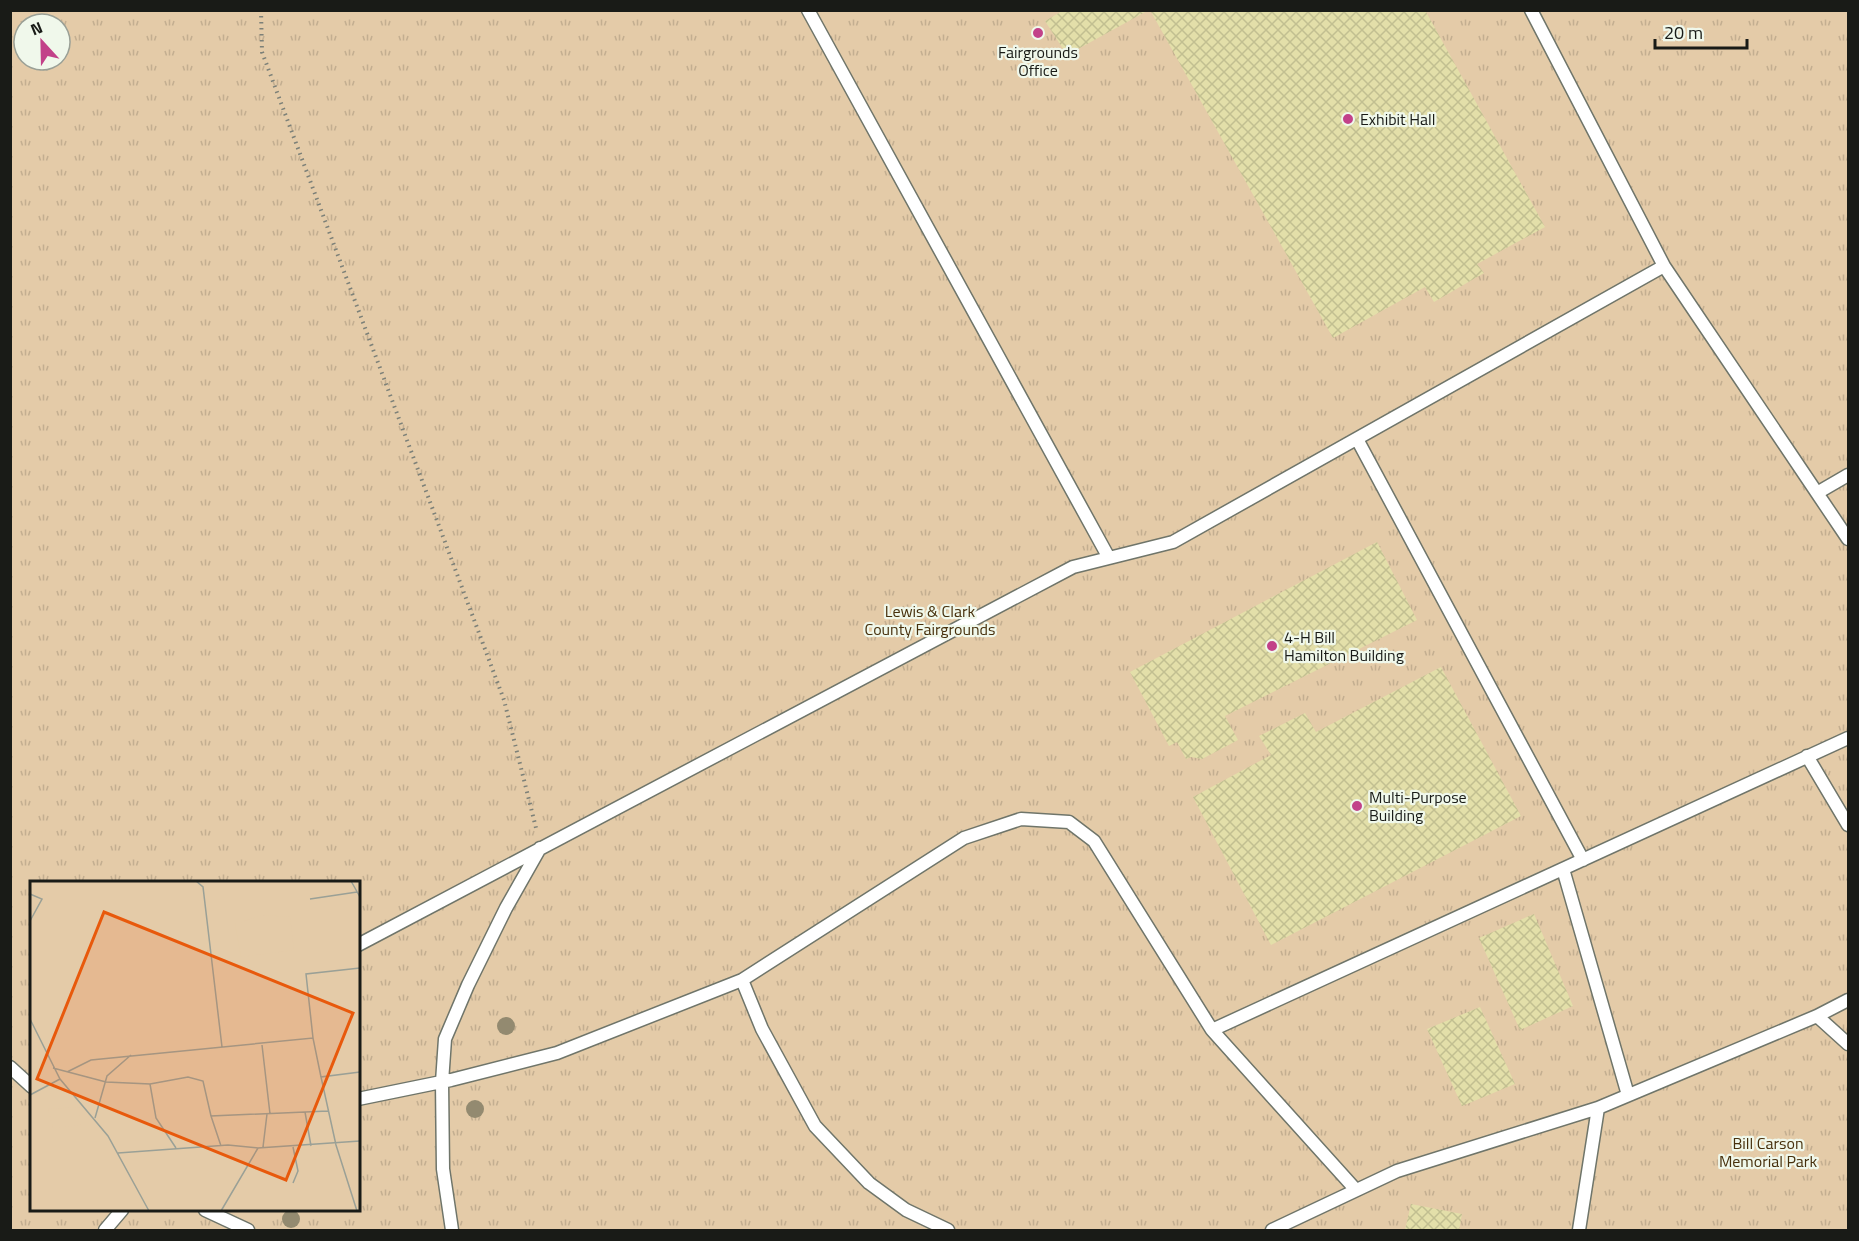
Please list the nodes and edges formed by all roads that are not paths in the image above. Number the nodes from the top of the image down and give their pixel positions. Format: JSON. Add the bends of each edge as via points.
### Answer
{"nodes":[{"id":1,"x":808,"y":10,"type":"edge"},
{"id":2,"x":1531,"y":10,"type":"edge"},
{"id":3,"x":1664,"y":266,"type":"junction"},
{"id":4,"x":1357,"y":439,"type":"junction"},
{"id":5,"x":1848,"y":476,"type":"edge"},
{"id":6,"x":1817,"y":493,"type":"junction"},
{"id":7,"x":1848,"y":540,"type":"edge"},
{"id":8,"x":1109,"y":558,"type":"junction"},
{"id":9,"x":1848,"y":738,"type":"edge"},
{"id":10,"x":1808,"y":756,"type":"junction"},
{"id":11,"x":1848,"y":825,"type":"edge"},
{"id":12,"x":541,"y":847,"type":"junction"},
{"id":13,"x":1583,"y":860,"type":"junction"},
{"id":14,"x":1563,"y":869,"type":"junction"},
{"id":15,"x":360,"y":944,"type":"edge"},
{"id":16,"x":742,"y":980,"type":"junction"},
{"id":17,"x":1848,"y":1000,"type":"edge"},
{"id":18,"x":1817,"y":1016,"type":"junction"},
{"id":19,"x":1212,"y":1030,"type":"junction"},
{"id":20,"x":1848,"y":1044,"type":"edge"},
{"id":21,"x":10,"y":1067,"type":"edge"},
{"id":22,"x":442,"y":1082,"type":"junction"},
{"id":23,"x":30,"y":1085,"type":"edge"},
{"id":24,"x":1628,"y":1095,"type":"junction"},
{"id":25,"x":360,"y":1099,"type":"edge"},
{"id":26,"x":1598,"y":1108,"type":"junction"},
{"id":27,"x":1356,"y":1190,"type":"junction"},
{"id":28,"x":120,"y":1211,"type":"edge"},
{"id":29,"x":209,"y":1211,"type":"edge"},
{"id":30,"x":105,"y":1230,"type":"edge"},
{"id":31,"x":248,"y":1230,"type":"edge"},
{"id":32,"x":452,"y":1230,"type":"edge"},
{"id":33,"x":948,"y":1230,"type":"edge"},
{"id":34,"x":1272,"y":1230,"type":"edge"},
{"id":35,"x":1579,"y":1230,"type":"edge"}],
"edges":[{"from":1,"to":8,"type":"lane"},
{"from":2,"to":3,"type":"lane"},
{"from":3,"to":4,"type":"lane"},
{"from":3,"to":6,"type":"lane"},
{"from":4,"to":8,"type":"lane","via":[[1173,542]]},
{"from":4,"to":13,"type":"lane"},
{"from":5,"to":6,"type":"lane"},
{"from":6,"to":7,"type":"lane"},
{"from":8,"to":12,"type":"lane","via":[[1073,567]]},
{"from":9,"to":10,"type":"lane"},
{"from":10,"to":11,"type":"lane"},
{"from":10,"to":13,"type":"lane"},
{"from":12,"to":15,"type":"lane"},
{"from":12,"to":22,"type":"lane","via":[[506,908],[445,1039]]},
{"from":13,"to":14,"type":"lane"},
{"from":14,"to":19,"type":"lane"},
{"from":14,"to":24,"type":"lane"},
{"from":16,"to":19,"type":"lane","via":[[964,838],[1021,819],[1069,822],[1094,841]]},
{"from":16,"to":22,"type":"lane","via":[[557,1053]]},
{"from":16,"to":33,"type":"lane","via":[[762,1029],[815,1126],[868,1183],[906,1210]]},
{"from":17,"to":18,"type":"lane"},
{"from":18,"to":20,"type":"lane"},
{"from":18,"to":24,"type":"lane"},
{"from":19,"to":27,"type":"lane"},
{"from":21,"to":23,"type":"lane"},
{"from":22,"to":25,"type":"lane"},
{"from":22,"to":32,"type":"lane","via":[[443,1169]]},
{"from":24,"to":26,"type":"lane"},
{"from":26,"to":27,"type":"lane","via":[[1397,1171]]},
{"from":26,"to":35,"type":"lane"},
{"from":27,"to":34,"type":"lane"},
{"from":28,"to":30,"type":"lane"},
{"from":29,"to":31,"type":"lane"}]}
